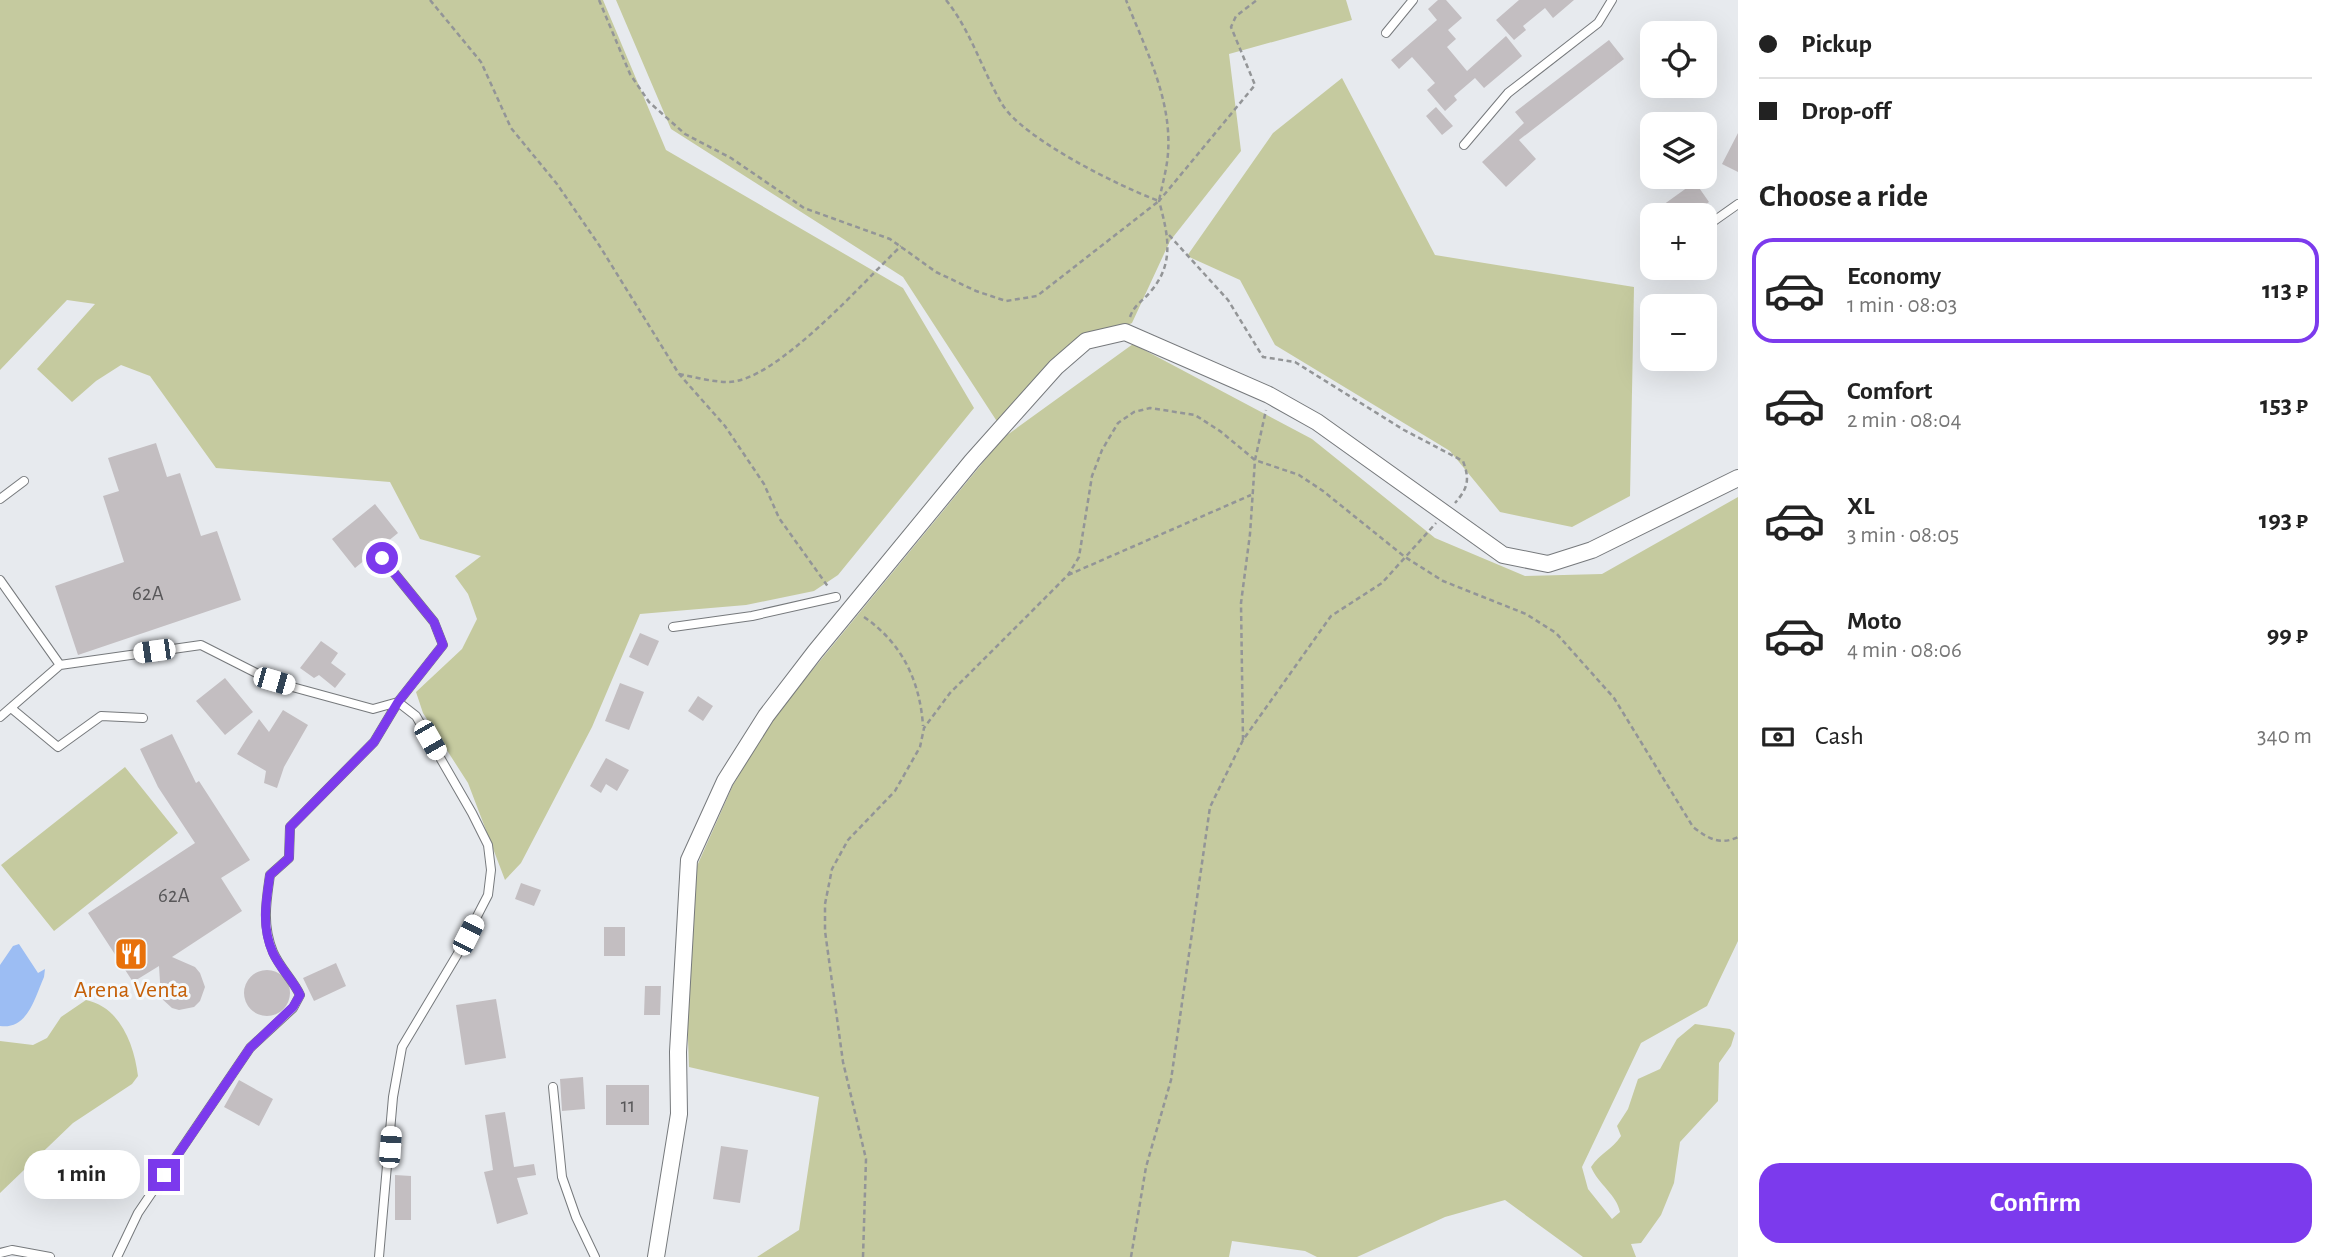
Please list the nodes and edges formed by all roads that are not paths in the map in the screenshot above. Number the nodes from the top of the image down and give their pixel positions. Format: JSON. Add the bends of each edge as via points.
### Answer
{"nodes":[{"id":1,"x":1413,"y":0,"type":"edge"},
{"id":2,"x":1612,"y":0,"type":"edge"},
{"id":3,"x":1386,"y":33,"type":"dead end"},
{"id":4,"x":1464,"y":145,"type":"dead end"},
{"id":5,"x":1738,"y":204,"type":"edge"},
{"id":6,"x":1717,"y":219,"type":"edge"},
{"id":7,"x":1738,"y":478,"type":"edge"},
{"id":8,"x":24,"y":481,"type":"dead end"},
{"id":9,"x":0,"y":499,"type":"edge"},
{"id":10,"x":382,"y":558,"type":"dead end"},
{"id":11,"x":0,"y":580,"type":"edge"},
{"id":12,"x":836,"y":597,"type":"road end"},
{"id":13,"x":673,"y":627,"type":"dead end"},
{"id":14,"x":60,"y":665,"type":"junction"},
{"id":15,"x":398,"y":702,"type":"junction"},
{"id":16,"x":11,"y":708,"type":"junction"},
{"id":17,"x":0,"y":717,"type":"edge"},
{"id":18,"x":143,"y":718,"type":"dead end"},
{"id":19,"x":553,"y":1087,"type":"dead end"},
{"id":20,"x":0,"y":1253,"type":"edge"},
{"id":21,"x":50,"y":1257,"type":"edge"},
{"id":22,"x":117,"y":1257,"type":"edge"},
{"id":23,"x":379,"y":1257,"type":"edge"},
{"id":24,"x":595,"y":1257,"type":"edge"},
{"id":25,"x":656,"y":1257,"type":"edge"}],
"edges":[{"from":1,"to":3,"type":"lane"},
{"from":2,"to":4,"type":"lane","via":[[1598,23],[1508,93]]},
{"from":5,"to":6,"type":"lane"},
{"from":7,"to":25,"type":"street","via":[[1592,551],[1548,564],[1503,555],[1317,422],[1269,395],[1125,332],[1086,341],[1056,367],[972,461],[766,716],[725,781],[689,860],[679,1114]]},
{"from":8,"to":9,"type":"lane"},
{"from":10,"to":15,"type":"lane","via":[[434,622],[443,645]]},
{"from":11,"to":14,"type":"lane"},
{"from":12,"to":13,"type":"lane"},
{"from":14,"to":15,"type":"lane","via":[[201,645],[274,681],[373,709]]},
{"from":14,"to":16,"type":"lane"},
{"from":15,"to":22,"type":"lane","via":[[374,742],[290,827],[289,858],[270,875],[264,920],[273,954],[300,995],[250,1048],[138,1213]]},
{"from":15,"to":23,"type":"lane","via":[[416,716],[472,813],[488,845],[491,870],[488,895],[402,1047],[393,1097]]},
{"from":16,"to":17,"type":"lane"},
{"from":16,"to":18,"type":"lane","via":[[58,747],[101,716]]},
{"from":19,"to":24,"type":"lane","via":[[562,1177]]},
{"from":20,"to":21,"type":"lane","via":[[12,1250]]}]}
